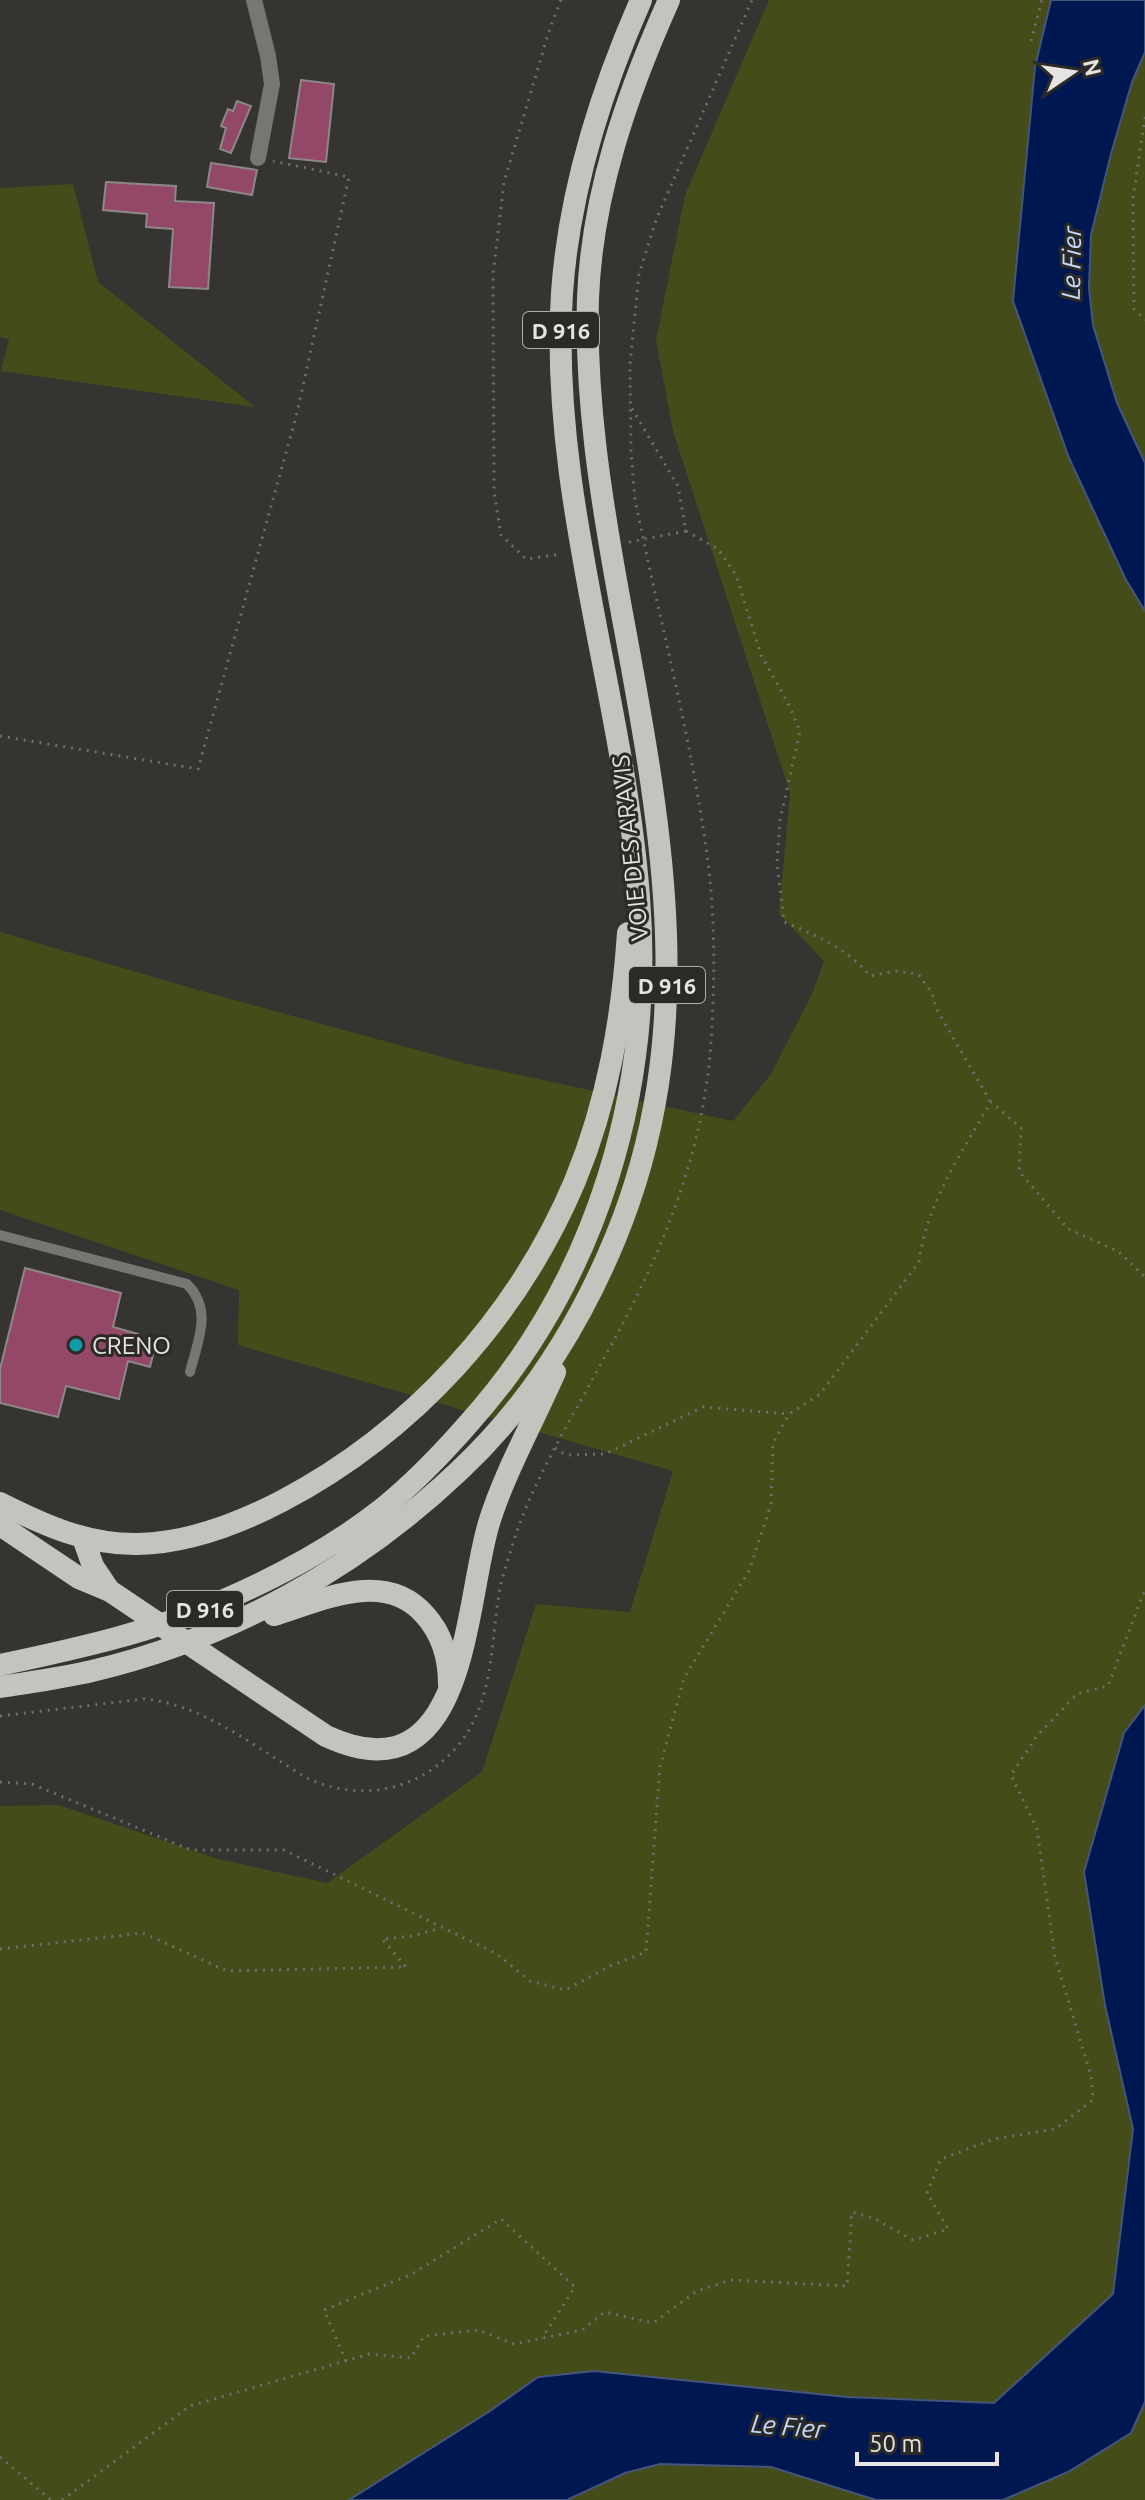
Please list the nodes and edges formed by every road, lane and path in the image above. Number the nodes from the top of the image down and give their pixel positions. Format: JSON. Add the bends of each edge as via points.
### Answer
{"nodes":[{"id":1,"x":254,"y":0,"type":"edge"},
{"id":2,"x":561,"y":0,"type":"edge"},
{"id":3,"x":641,"y":0,"type":"edge"},
{"id":4,"x":669,"y":0,"type":"edge"},
{"id":5,"x":752,"y":0,"type":"edge"},
{"id":6,"x":1042,"y":0,"type":"edge"},
{"id":7,"x":1031,"y":41,"type":"dead end"},
{"id":8,"x":1145,"y":117,"type":"edge"},
{"id":9,"x":258,"y":158,"type":"joint"},
{"id":10,"x":1145,"y":320,"type":"edge"},
{"id":11,"x":630,"y":405,"type":"junction"},
{"id":12,"x":686,"y":531,"type":"junction"},
{"id":13,"x":658,"y":537,"type":"dead end"},
{"id":14,"x":559,"y":555,"type":"dead end"},
{"id":15,"x":0,"y":736,"type":"edge"},
{"id":16,"x":634,"y":852,"type":"junction"},
{"id":17,"x":991,"y":1102,"type":"junction"},
{"id":18,"x":0,"y":1235,"type":"edge"},
{"id":19,"x":1145,"y":1277,"type":"edge"},
{"id":20,"x":588,"y":1298,"type":"junction"},
{"id":21,"x":190,"y":1372,"type":"dead end"},
{"id":22,"x":789,"y":1414,"type":"junction"},
{"id":23,"x":555,"y":1448,"type":"junction"},
{"id":24,"x":0,"y":1503,"type":"edge"},
{"id":25,"x":0,"y":1525,"type":"edge"},
{"id":26,"x":83,"y":1538,"type":"junction"},
{"id":27,"x":1145,"y":1589,"type":"edge"},
{"id":28,"x":110,"y":1591,"type":"junction"},
{"id":29,"x":186,"y":1642,"type":"junction"},
{"id":30,"x":0,"y":1665,"type":"edge"},
{"id":31,"x":0,"y":1687,"type":"edge"},
{"id":32,"x":448,"y":1693,"type":"junction"},
{"id":33,"x":0,"y":1716,"type":"edge"},
{"id":34,"x":0,"y":1782,"type":"edge"},
{"id":35,"x":442,"y":1928,"type":"junction"},
{"id":36,"x":0,"y":1949,"type":"edge"},
{"id":37,"x":542,"y":2338,"type":"junction"},
{"id":38,"x":346,"y":2361,"type":"junction"},
{"id":39,"x":0,"y":2457,"type":"edge"},
{"id":40,"x":51,"y":2500,"type":"edge"},
{"id":41,"x":62,"y":2500,"type":"edge"}],
"edges":[{"from":1,"to":9,"type":"street","via":[[272,84]]},
{"from":2,"to":14,"type":"path","via":[[504,182],[493,275],[494,491],[501,535],[526,559]]},
{"from":3,"to":16,"type":"highway","name":"VOIE DES ARAVIS","number":"D 916","via":[[594,120],[581,171],[566,255],[561,331],[578,517]]},
{"from":4,"to":20,"type":"highway","name":"VOIE DES ARAVIS","number":"D 916","via":[[637,76],[605,177],[588,296],[593,433],[651,776],[668,965],[665,1039],[646,1149],[630,1203]]},
{"from":5,"to":11,"type":"path","via":[[656,220],[639,274]]},
{"from":6,"to":7,"type":"path"},
{"from":8,"to":10,"type":"path","via":[[1133,198],[1134,309]]},
{"from":9,"to":15,"type":"path","via":[[349,177],[297,413],[198,769]]},
{"from":11,"to":12,"type":"path","via":[[678,486]]},
{"from":11,"to":23,"type":"path","via":[[635,500],[708,857],[714,967],[710,1057],[697,1139],[669,1231]]},
{"from":12,"to":13,"type":"path"},
{"from":12,"to":17,"type":"path","via":[[718,549],[736,575],[761,655],[800,731],[780,820],[777,863],[784,922],[855,958],[870,976],[918,974]]},
{"from":16,"to":26,"type":"highway","via":[[620,1020],[594,1129],[549,1235],[484,1334],[439,1385],[383,1435],[270,1508],[217,1530],[156,1543]]},
{"from":16,"to":30,"type":"highway","name":"VOIE DES ARAVIS","number":"D 916","via":[[641,989],[636,1055],[616,1158],[570,1275],[527,1350],[490,1400],[417,1479],[302,1561],[191,1614]]},
{"from":17,"to":19,"type":"path","via":[[1021,1128],[1019,1171],[1068,1229],[1118,1251]]},
{"from":17,"to":22,"type":"path","via":[[935,1206],[922,1236],[919,1262],[820,1394]]},
{"from":18,"to":21,"type":"lane","via":[[187,1284],[199,1296],[202,1325]]},
{"from":20,"to":29,"type":"highway","name":"VOIE DES ARAVIS","number":"D 916","via":[[533,1388],[449,1481],[389,1532],[315,1582]]},
{"from":20,"to":32,"type":"highway","via":[[495,1505],[469,1628]]},
{"from":22,"to":23,"type":"path","via":[[703,1407],[605,1454],[566,1455]]},
{"from":22,"to":35,"type":"path","via":[[773,1443],[771,1504],[749,1571],[684,1678],[660,1767],[646,1952],[565,1990],[530,1981],[497,1954]]},
{"from":23,"to":33,"type":"path","via":[[513,1541],[500,1585],[485,1696],[453,1751],[416,1779],[366,1792],[339,1791],[201,1715],[163,1701]]},
{"from":24,"to":26,"type":"highway"},
{"from":25,"to":28,"type":"highway","via":[[79,1578]]},
{"from":26,"to":28,"type":"highway"},
{"from":27,"to":37,"type":"path","via":[[1108,1686],[1077,1694],[1037,1736],[1011,1775],[1037,1829],[1055,1957],[1091,2076],[1093,2100],[1055,2129],[994,2139],[941,2159],[927,2193],[948,2229],[913,2240],[852,2212],[847,2286],[731,2280],[697,2291],[653,2323],[605,2312],[582,2330]]},
{"from":28,"to":32,"type":"highway","via":[[326,1736],[363,1748],[395,1745],[423,1731]]},
{"from":29,"to":31,"type":"highway","name":"VOIE DES ARAVIS","number":"D 916","via":[[89,1672]]},
{"from":29,"to":32,"type":"highway","via":[[334,1596],[381,1591],[408,1600],[433,1625],[447,1658]]},
{"from":34,"to":35,"type":"path","via":[[32,1784],[191,1850],[284,1850]]},
{"from":35,"to":36,"type":"path","via":[[382,1939],[406,1967],[227,1971],[143,1933]]},
{"from":37,"to":38,"type":"path","via":[[514,2344],[479,2330],[424,2336],[411,2358],[369,2354]]},
{"from":37,"to":38,"type":"path","via":[[575,2287],[501,2219],[412,2274],[324,2310]]},
{"from":38,"to":41,"type":"path","via":[[190,2406]]},
{"from":39,"to":40,"type":"path"}]}
